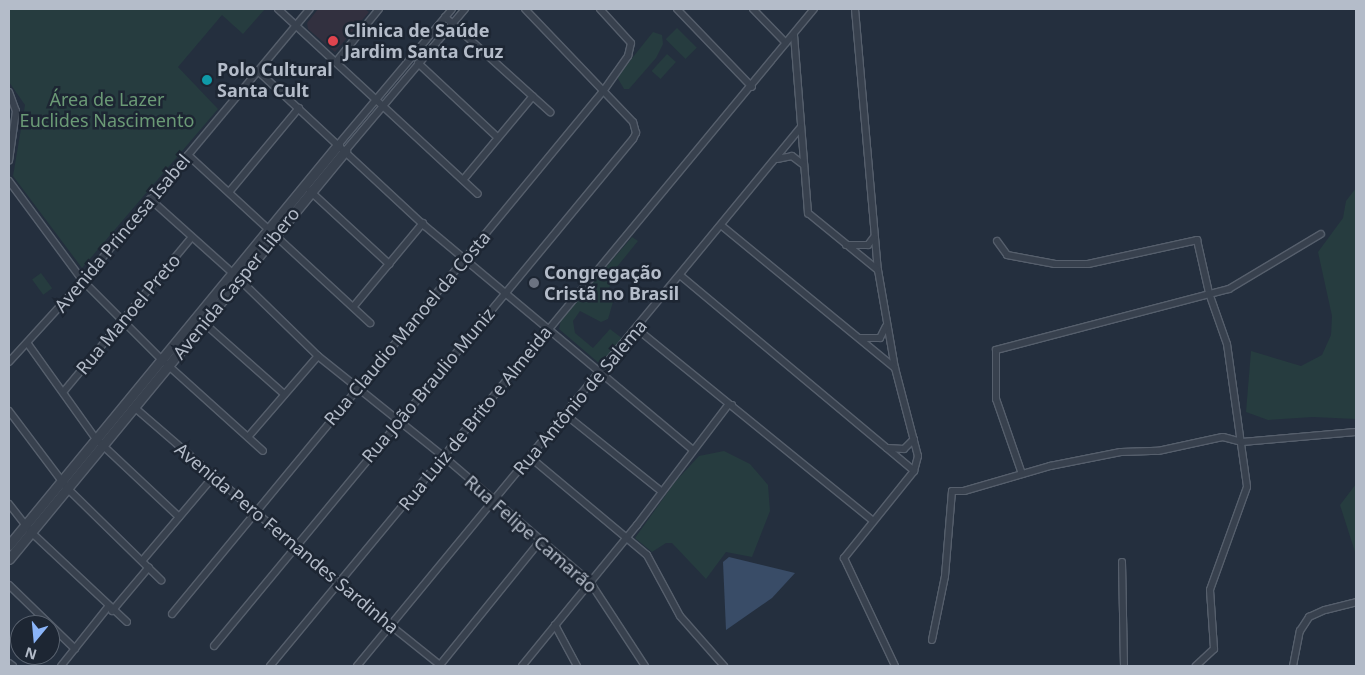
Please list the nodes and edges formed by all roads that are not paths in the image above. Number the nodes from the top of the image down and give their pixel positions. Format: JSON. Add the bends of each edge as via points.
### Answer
{"nodes":[{"id":1,"x":278,"y":9,"type":"edge"},
{"id":2,"x":310,"y":9,"type":"edge"},
{"id":3,"x":452,"y":9,"type":"edge"},
{"id":4,"x":465,"y":9,"type":"edge"},
{"id":5,"x":524,"y":9,"type":"edge"},
{"id":6,"x":600,"y":9,"type":"edge"},
{"id":7,"x":676,"y":9,"type":"edge"},
{"id":8,"x":753,"y":9,"type":"edge"},
{"id":9,"x":814,"y":9,"type":"edge"},
{"id":10,"x":855,"y":9,"type":"edge"},
{"id":11,"x":376,"y":10,"type":"edge"},
{"id":12,"x":444,"y":17,"type":"junction"},
{"id":13,"x":452,"y":24,"type":"junction"},
{"id":14,"x":297,"y":26,"type":"junction"},
{"id":15,"x":794,"y":35,"type":"junction"},
{"id":16,"x":786,"y":44,"type":"junction"},
{"id":17,"x":336,"y":62,"type":"junction"},
{"id":18,"x":418,"y":63,"type":"junction"},
{"id":19,"x":259,"y":72,"type":"junction"},
{"id":20,"x":752,"y":87,"type":"junction"},
{"id":21,"x":604,"y":90,"type":"junction"},
{"id":22,"x":9,"y":92,"type":"edge"},
{"id":23,"x":532,"y":96,"type":"junction"},
{"id":24,"x":376,"y":100,"type":"junction"},
{"id":25,"x":382,"y":106,"type":"junction"},
{"id":26,"x":299,"y":108,"type":"junction"},
{"id":27,"x":550,"y":112,"type":"dead end"},
{"id":28,"x":801,"y":127,"type":"junction"},
{"id":29,"x":497,"y":137,"type":"junction"},
{"id":30,"x":341,"y":148,"type":"junction"},
{"id":31,"x":188,"y":155,"type":"junction"},
{"id":32,"x":775,"y":160,"type":"junction"},
{"id":33,"x":9,"y":161,"type":"edge"},
{"id":34,"x":804,"y":166,"type":"junction"},
{"id":35,"x":463,"y":180,"type":"junction"},
{"id":36,"x":9,"y":181,"type":"edge"},
{"id":37,"x":230,"y":191,"type":"junction"},
{"id":38,"x":310,"y":191,"type":"junction"},
{"id":39,"x":478,"y":194,"type":"dead end"},
{"id":40,"x":150,"y":200,"type":"junction"},
{"id":41,"x":423,"y":224,"type":"junction"},
{"id":42,"x":722,"y":226,"type":"junction"},
{"id":43,"x":268,"y":230,"type":"junction"},
{"id":44,"x":1321,"y":234,"type":"dead end"},
{"id":45,"x":875,"y":236,"type":"junction"},
{"id":46,"x":192,"y":237,"type":"junction"},
{"id":47,"x":276,"y":237,"type":"junction"},
{"id":48,"x":997,"y":241,"type":"dead end"},
{"id":49,"x":845,"y":245,"type":"junction"},
{"id":50,"x":465,"y":259,"type":"junction"},
{"id":51,"x":389,"y":264,"type":"junction"},
{"id":52,"x":878,"y":270,"type":"junction"},
{"id":53,"x":235,"y":275,"type":"junction"},
{"id":54,"x":680,"y":276,"type":"junction"},
{"id":55,"x":83,"y":281,"type":"junction"},
{"id":56,"x":506,"y":291,"type":"junction"},
{"id":57,"x":1210,"y":295,"type":"junction"},
{"id":58,"x":354,"y":306,"type":"junction"},
{"id":59,"x":123,"y":321,"type":"junction"},
{"id":60,"x":887,"y":322,"type":"junction"},
{"id":61,"x":204,"y":323,"type":"junction"},
{"id":62,"x":370,"y":323,"type":"dead end"},
{"id":63,"x":637,"y":328,"type":"junction"},
{"id":64,"x":549,"y":329,"type":"junction"},
{"id":65,"x":858,"y":338,"type":"junction"},
{"id":66,"x":28,"y":344,"type":"junction"},
{"id":67,"x":318,"y":356,"type":"junction"},
{"id":68,"x":9,"y":362,"type":"edge"},
{"id":69,"x":164,"y":362,"type":"junction"},
{"id":70,"x":895,"y":368,"type":"junction"},
{"id":71,"x":602,"y":372,"type":"junction"},
{"id":72,"x":358,"y":389,"type":"junction"},
{"id":73,"x":64,"y":391,"type":"junction"},
{"id":74,"x":284,"y":394,"type":"junction"},
{"id":75,"x":732,"y":405,"type":"junction"},
{"id":76,"x":134,"y":407,"type":"junction"},
{"id":77,"x":9,"y":411,"type":"edge"},
{"id":78,"x":566,"y":415,"type":"junction"},
{"id":79,"x":399,"y":420,"type":"junction"},
{"id":80,"x":1356,"y":432,"type":"edge"},
{"id":81,"x":248,"y":437,"type":"junction"},
{"id":82,"x":914,"y":439,"type":"junction"},
{"id":83,"x":100,"y":442,"type":"junction"},
{"id":84,"x":1242,"y":442,"type":"junction"},
{"id":85,"x":887,"y":448,"type":"junction"},
{"id":86,"x":693,"y":450,"type":"junction"},
{"id":87,"x":263,"y":451,"type":"dead end"},
{"id":88,"x":443,"y":456,"type":"junction"},
{"id":89,"x":531,"y":458,"type":"junction"},
{"id":90,"x":914,"y":471,"type":"junction"},
{"id":91,"x":1022,"y":474,"type":"junction"},
{"id":92,"x":213,"y":477,"type":"junction"},
{"id":93,"x":65,"y":485,"type":"junction"},
{"id":94,"x":661,"y":491,"type":"junction"},
{"id":95,"x":493,"y":501,"type":"junction"},
{"id":96,"x":9,"y":504,"type":"edge"},
{"id":97,"x":254,"y":512,"type":"junction"},
{"id":98,"x":179,"y":517,"type":"junction"},
{"id":99,"x":873,"y":521,"type":"junction"},
{"id":100,"x":28,"y":530,"type":"junction"},
{"id":101,"x":625,"y":538,"type":"junction"},
{"id":102,"x":540,"y":541,"type":"junction"},
{"id":103,"x":9,"y":545,"type":"edge"},
{"id":104,"x":295,"y":546,"type":"junction"},
{"id":105,"x":9,"y":559,"type":"edge"},
{"id":106,"x":142,"y":561,"type":"junction"},
{"id":107,"x":1122,"y":562,"type":"dead end"},
{"id":108,"x":149,"y":567,"type":"junction"},
{"id":109,"x":162,"y":580,"type":"dead end"},
{"id":110,"x":590,"y":582,"type":"junction"},
{"id":111,"x":9,"y":585,"type":"edge"},
{"id":112,"x":340,"y":585,"type":"junction"},
{"id":113,"x":1356,"y":602,"type":"edge"},
{"id":114,"x":110,"y":609,"type":"junction"},
{"id":115,"x":172,"y":614,"type":"dead end"},
{"id":116,"x":127,"y":622,"type":"dead end"},
{"id":117,"x":554,"y":625,"type":"junction"},
{"id":118,"x":392,"y":626,"type":"junction"},
{"id":119,"x":932,"y":640,"type":"dead end"},
{"id":120,"x":214,"y":646,"type":"dead end"},
{"id":121,"x":75,"y":649,"type":"junction"},
{"id":122,"x":9,"y":663,"type":"edge"},
{"id":123,"x":13,"y":666,"type":"edge"},
{"id":124,"x":60,"y":666,"type":"edge"},
{"id":125,"x":270,"y":666,"type":"edge"},
{"id":126,"x":357,"y":666,"type":"edge"},
{"id":127,"x":441,"y":666,"type":"edge"},
{"id":128,"x":522,"y":666,"type":"edge"},
{"id":129,"x":577,"y":666,"type":"edge"},
{"id":130,"x":645,"y":666,"type":"edge"},
{"id":131,"x":724,"y":666,"type":"edge"},
{"id":132,"x":895,"y":666,"type":"edge"},
{"id":133,"x":1124,"y":666,"type":"edge"},
{"id":134,"x":1196,"y":666,"type":"edge"},
{"id":135,"x":1293,"y":666,"type":"edge"}],
"edges":[{"from":1,"to":14,"type":"street"},
{"from":2,"to":14,"type":"street","name":"Avenida Princesa Isabel"},
{"from":3,"to":12,"type":"street","name":"Avenida Casper Libero"},
{"from":4,"to":13,"type":"street","name":"Avenida Casper Libero"},
{"from":5,"to":21,"type":"street"},
{"from":6,"to":21,"type":"street","name":"Rua Claudio Manoel da Costa","via":[[630,38],[628,56]]},
{"from":7,"to":20,"type":"street"},
{"from":8,"to":16,"type":"street"},
{"from":9,"to":15,"type":"street","name":"Rua Luiz de Brito e Almeida"},
{"from":10,"to":45,"type":"street"},
{"from":11,"to":17,"type":"street"},
{"from":12,"to":13,"type":"street"},
{"from":12,"to":24,"type":"street","name":"Avenida Casper Libero"},
{"from":13,"to":18,"type":"street","name":"Avenida Casper Libero"},
{"from":13,"to":23,"type":"street"},
{"from":14,"to":17,"type":"street"},
{"from":14,"to":19,"type":"street","name":"Avenida Princesa Isabel"},
{"from":15,"to":16,"type":"street","name":"Rua Luiz de Brito e Almeida"},
{"from":15,"to":28,"type":"street"},
{"from":16,"to":20,"type":"street","name":"Rua Luiz de Brito e Almeida"},
{"from":17,"to":24,"type":"street"},
{"from":18,"to":25,"type":"street","name":"Avenida Casper Libero"},
{"from":18,"to":29,"type":"street"},
{"from":19,"to":26,"type":"street"},
{"from":19,"to":31,"type":"street","name":"Avenida Princesa Isabel"},
{"from":20,"to":64,"type":"street","name":"Rua Luiz de Brito e Almeida"},
{"from":21,"to":50,"type":"street","name":"Rua Claudio Manoel da Costa"},
{"from":21,"to":56,"type":"street","name":"Rua João Braulio Muniz","via":[[633,122],[636,133]]},
{"from":22,"to":33,"type":"street","via":[[16,111]]},
{"from":23,"to":27,"type":"street"},
{"from":23,"to":29,"type":"street"},
{"from":24,"to":25,"type":"street"},
{"from":24,"to":30,"type":"street","name":"Avenida Casper Libero"},
{"from":25,"to":30,"type":"street","name":"Avenida Casper Libero"},
{"from":25,"to":35,"type":"street"},
{"from":26,"to":30,"type":"street"},
{"from":26,"to":37,"type":"street"},
{"from":28,"to":32,"type":"street","name":"Rua Antônio de Salema"},
{"from":28,"to":34,"type":"street"},
{"from":29,"to":35,"type":"street"},
{"from":30,"to":38,"type":"street","name":"Avenida Casper Libero"},
{"from":30,"to":41,"type":"street"},
{"from":30,"to":43,"type":"street","name":"Avenida Casper Libero"},
{"from":31,"to":37,"type":"street"},
{"from":31,"to":40,"type":"street","name":"Avenida Princesa Isabel"},
{"from":32,"to":34,"type":"street","via":[[792,156],[801,160]]},
{"from":32,"to":42,"type":"street","name":"Rua Antônio de Salema"},
{"from":34,"to":49,"type":"street","via":[[808,214]]},
{"from":35,"to":39,"type":"street"},
{"from":36,"to":55,"type":"street"},
{"from":37,"to":43,"type":"street"},
{"from":38,"to":47,"type":"street","name":"Avenida Casper Libero"},
{"from":38,"to":51,"type":"street"},
{"from":40,"to":46,"type":"street","name":"Rua Felipe Camarão"},
{"from":40,"to":55,"type":"street","name":"Avenida Princesa Isabel"},
{"from":41,"to":50,"type":"street"},
{"from":41,"to":51,"type":"street"},
{"from":42,"to":54,"type":"street","name":"Rua Antônio de Salema"},
{"from":42,"to":65,"type":"street"},
{"from":43,"to":47,"type":"street"},
{"from":43,"to":53,"type":"street","name":"Avenida Casper Libero"},
{"from":44,"to":57,"type":"street","via":[[1236,285]]},
{"from":45,"to":49,"type":"street","via":[[868,245]]},
{"from":45,"to":52,"type":"street"},
{"from":46,"to":53,"type":"street","name":"Rua Felipe Camarão"},
{"from":46,"to":59,"type":"street","name":"Rua Manoel Preto"},
{"from":47,"to":53,"type":"street","name":"Avenida Casper Libero"},
{"from":47,"to":58,"type":"street"},
{"from":48,"to":57,"type":"street","via":[[1006,255],[1055,264],[1088,264],[1197,240]]},
{"from":49,"to":52,"type":"street"},
{"from":50,"to":56,"type":"street"},
{"from":50,"to":72,"type":"street","name":"Rua Claudio Manoel da Costa"},
{"from":51,"to":58,"type":"street"},
{"from":52,"to":60,"type":"street"},
{"from":53,"to":61,"type":"street","name":"Avenida Casper Libero"},
{"from":53,"to":67,"type":"street","name":"Rua Felipe Camarão"},
{"from":53,"to":69,"type":"street","name":"Avenida Casper Libero"},
{"from":54,"to":63,"type":"street","name":"Rua Antônio de Salema"},
{"from":54,"to":85,"type":"street"},
{"from":55,"to":59,"type":"street"},
{"from":55,"to":66,"type":"street","name":"Avenida Princesa Isabel"},
{"from":56,"to":64,"type":"street"},
{"from":56,"to":79,"type":"street","name":"Rua João Braulio Muniz"},
{"from":57,"to":84,"type":"street","via":[[1227,344]]},
{"from":57,"to":91,"type":"street","via":[[996,350],[996,400]]},
{"from":58,"to":62,"type":"street"},
{"from":59,"to":69,"type":"street"},
{"from":59,"to":73,"type":"street","name":"Rua Manoel Preto"},
{"from":60,"to":65,"type":"street","via":[[880,338]]},
{"from":60,"to":70,"type":"street"},
{"from":61,"to":69,"type":"street","name":"Avenida Casper Libero"},
{"from":61,"to":74,"type":"street"},
{"from":63,"to":71,"type":"street","name":"Rua Antônio de Salema"},
{"from":63,"to":75,"type":"street"},
{"from":64,"to":71,"type":"street"},
{"from":64,"to":88,"type":"street","name":"Rua Luiz de Brito e Almeida"},
{"from":65,"to":70,"type":"street"},
{"from":66,"to":68,"type":"street","name":"Avenida Princesa Isabel"},
{"from":66,"to":73,"type":"street"},
{"from":67,"to":72,"type":"street","name":"Rua Felipe Camarão"},
{"from":67,"to":74,"type":"street"},
{"from":69,"to":76,"type":"street","name":"Avenida Casper Libero"},
{"from":69,"to":81,"type":"street"},
{"from":69,"to":83,"type":"street","name":"Avenida Casper Libero"},
{"from":70,"to":82,"type":"street"},
{"from":71,"to":78,"type":"street","name":"Rua Antônio de Salema"},
{"from":71,"to":86,"type":"street"},
{"from":72,"to":79,"type":"street","name":"Rua Felipe Camarão"},
{"from":72,"to":97,"type":"street","name":"Rua Claudio Manoel da Costa"},
{"from":73,"to":83,"type":"street"},
{"from":74,"to":81,"type":"street"},
{"from":75,"to":86,"type":"street","via":[[728,405]]},
{"from":75,"to":99,"type":"street"},
{"from":76,"to":83,"type":"street","name":"Avenida Casper Libero"},
{"from":76,"to":92,"type":"street","name":"Avenida Pero Fernandes Sardinha"},
{"from":77,"to":93,"type":"street"},
{"from":78,"to":89,"type":"street","name":"Rua Antônio de Salema"},
{"from":78,"to":94,"type":"street"},
{"from":79,"to":88,"type":"street","name":"Rua Felipe Camarão"},
{"from":79,"to":104,"type":"street","name":"Rua João Braulio Muniz"},
{"from":80,"to":84,"type":"street"},
{"from":81,"to":87,"type":"street"},
{"from":82,"to":85,"type":"street","via":[[904,449]]},
{"from":82,"to":90,"type":"street","via":[[918,456]]},
{"from":83,"to":93,"type":"street","name":"Avenida Casper Libero"},
{"from":83,"to":98,"type":"street"},
{"from":84,"to":91,"type":"street","via":[[1224,436],[1158,451],[1121,452]]},
{"from":84,"to":134,"type":"street","via":[[1247,487],[1210,590],[1214,649]]},
{"from":85,"to":90,"type":"street"},
{"from":86,"to":94,"type":"street"},
{"from":88,"to":95,"type":"street","name":"Rua Felipe Camarão"},
{"from":88,"to":112,"type":"street","name":"Rua Luiz de Brito e Almeida"},
{"from":89,"to":95,"type":"street","name":"Rua Antônio de Salema"},
{"from":89,"to":101,"type":"street"},
{"from":90,"to":99,"type":"street"},
{"from":91,"to":119,"type":"street","via":[[952,492],[945,576]]},
{"from":92,"to":97,"type":"street","name":"Avenida Pero Fernandes Sardinha"},
{"from":92,"to":98,"type":"street"},
{"from":93,"to":100,"type":"street","name":"Avenida Casper Libero"},
{"from":93,"to":106,"type":"street"},
{"from":94,"to":101,"type":"street"},
{"from":95,"to":102,"type":"street","name":"Rua Felipe Camarão"},
{"from":95,"to":118,"type":"street","name":"Rua Antônio de Salema"},
{"from":96,"to":100,"type":"street"},
{"from":97,"to":104,"type":"street","name":"Avenida Pero Fernandes Sardinha"},
{"from":97,"to":115,"type":"street","name":"Rua Claudio Manoel da Costa"},
{"from":98,"to":106,"type":"street"},
{"from":99,"to":132,"type":"street","via":[[844,558]]},
{"from":100,"to":103,"type":"street","name":"Avenida Casper Libero"},
{"from":100,"to":105,"type":"street","name":"Avenida Casper Libero"},
{"from":100,"to":114,"type":"street"},
{"from":101,"to":110,"type":"street"},
{"from":101,"to":131,"type":"street","via":[[647,556],[680,616]]},
{"from":102,"to":110,"type":"street","name":"Rua Felipe Camarão"},
{"from":102,"to":127,"type":"street"},
{"from":104,"to":112,"type":"street","name":"Avenida Pero Fernandes Sardinha"},
{"from":104,"to":120,"type":"street","name":"Rua João Braulio Muniz"},
{"from":106,"to":108,"type":"street"},
{"from":107,"to":133,"type":"street"},
{"from":108,"to":109,"type":"street"},
{"from":108,"to":114,"type":"street"},
{"from":110,"to":117,"type":"street"},
{"from":110,"to":130,"type":"street","name":"Rua Felipe Camarão"},
{"from":111,"to":121,"type":"street"},
{"from":112,"to":118,"type":"street","name":"Avenida Pero Fernandes Sardinha"},
{"from":112,"to":125,"type":"street","name":"Rua Luiz de Brito e Almeida"},
{"from":113,"to":135,"type":"street","via":[[1309,618],[1300,631]]},
{"from":114,"to":116,"type":"street"},
{"from":114,"to":121,"type":"street"},
{"from":117,"to":128,"type":"street"},
{"from":117,"to":129,"type":"street"},
{"from":118,"to":126,"type":"street","name":"Rua Antônio de Salema"},
{"from":118,"to":127,"type":"street","name":"Avenida Pero Fernandes Sardinha"},
{"from":121,"to":124,"type":"street"},
{"from":122,"to":123,"type":"street"}]}
